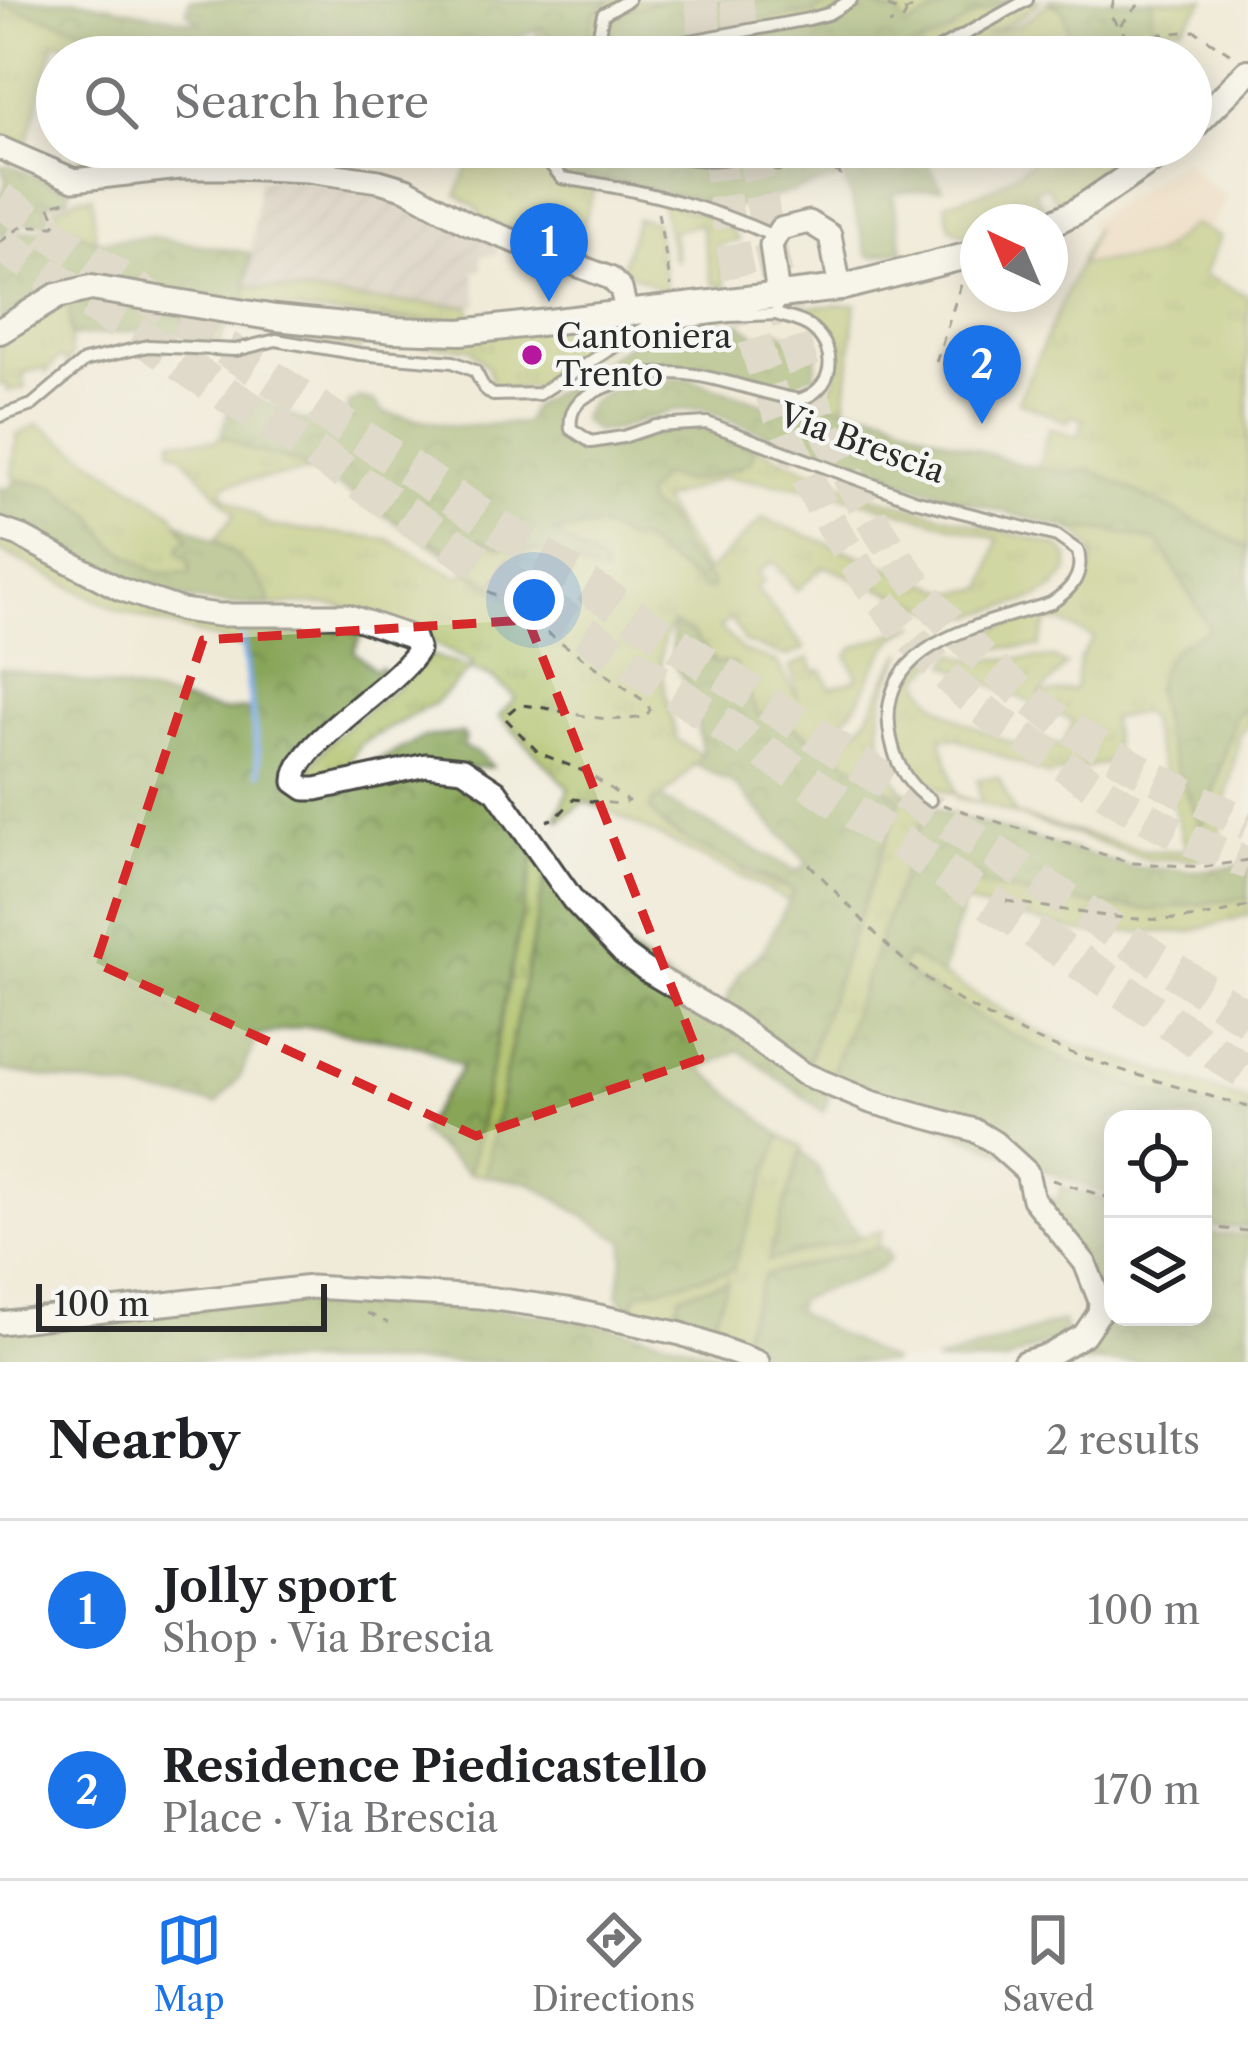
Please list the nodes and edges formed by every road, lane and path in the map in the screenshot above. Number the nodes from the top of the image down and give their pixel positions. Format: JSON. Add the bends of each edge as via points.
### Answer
{"nodes":[{"id":1,"x":628,"y":0,"type":"edge"},
{"id":2,"x":851,"y":0,"type":"edge"},
{"id":3,"x":871,"y":0,"type":"edge"},
{"id":4,"x":930,"y":0,"type":"edge"},
{"id":5,"x":1027,"y":0,"type":"edge"},
{"id":6,"x":1114,"y":0,"type":"edge"},
{"id":7,"x":1143,"y":0,"type":"edge"},
{"id":8,"x":904,"y":12,"type":"junction"},
{"id":9,"x":889,"y":24,"type":"dead end"},
{"id":10,"x":1118,"y":26,"type":"junction"},
{"id":11,"x":601,"y":36,"type":"edge"},
{"id":12,"x":717,"y":36,"type":"edge"},
{"id":13,"x":962,"y":36,"type":"edge"},
{"id":14,"x":1125,"y":36,"type":"edge"},
{"id":15,"x":1138,"y":36,"type":"edge"},
{"id":16,"x":1203,"y":36,"type":"edge"},
{"id":17,"x":1212,"y":41,"type":"edge"},
{"id":18,"x":1228,"y":51,"type":"dead end"},
{"id":19,"x":1248,"y":71,"type":"edge"},
{"id":20,"x":1212,"y":108,"type":"edge"},
{"id":21,"x":0,"y":148,"type":"edge"},
{"id":22,"x":36,"y":164,"type":"edge"},
{"id":23,"x":46,"y":168,"type":"edge"},
{"id":24,"x":236,"y":168,"type":"edge"},
{"id":25,"x":236,"y":168,"type":"edge"},
{"id":26,"x":554,"y":168,"type":"edge"},
{"id":27,"x":773,"y":168,"type":"edge"},
{"id":28,"x":804,"y":168,"type":"edge"},
{"id":29,"x":823,"y":168,"type":"edge"},
{"id":30,"x":1141,"y":168,"type":"edge"},
{"id":31,"x":841,"y":178,"type":"dead end"},
{"id":32,"x":74,"y":193,"type":"dead end"},
{"id":33,"x":651,"y":194,"type":"junction"},
{"id":34,"x":1068,"y":216,"type":"edge"},
{"id":35,"x":775,"y":237,"type":"junction"},
{"id":36,"x":0,"y":242,"type":"edge"},
{"id":37,"x":960,"y":263,"type":"edge"},
{"id":38,"x":840,"y":288,"type":"junction"},
{"id":39,"x":960,"y":294,"type":"edge"},
{"id":40,"x":673,"y":298,"type":"dead end"},
{"id":41,"x":777,"y":305,"type":"junction"},
{"id":42,"x":627,"y":314,"type":"junction"},
{"id":43,"x":0,"y":331,"type":"edge"},
{"id":44,"x":936,"y":362,"type":"dead end"},
{"id":45,"x":0,"y":416,"type":"edge"},
{"id":46,"x":0,"y":529,"type":"edge"},
{"id":47,"x":488,"y":591,"type":"dead end"},
{"id":48,"x":930,"y":800,"type":"joint"},
{"id":49,"x":557,"y":817,"type":"dead end"},
{"id":50,"x":1248,"y":860,"type":"edge"},
{"id":51,"x":809,"y":864,"type":"dead end"},
{"id":52,"x":1006,"y":901,"type":"dead end"},
{"id":53,"x":1248,"y":906,"type":"edge"},
{"id":54,"x":1248,"y":1107,"type":"edge"},
{"id":55,"x":1043,"y":1177,"type":"dead end"},
{"id":56,"x":1104,"y":1196,"type":"edge"},
{"id":57,"x":1212,"y":1228,"type":"edge"},
{"id":58,"x":1248,"y":1232,"type":"edge"},
{"id":59,"x":0,"y":1323,"type":"edge"},
{"id":60,"x":758,"y":1362,"type":"edge"},
{"id":61,"x":1024,"y":1362,"type":"edge"}],
"edges":[{"from":1,"to":11,"type":"lane","via":[[603,14]]},
{"from":2,"to":12,"type":"lane","via":[[828,14]]},
{"from":3,"to":8,"type":"path"},
{"from":4,"to":8,"type":"path"},
{"from":5,"to":13,"type":"lane"},
{"from":6,"to":10,"type":"path"},
{"from":7,"to":10,"type":"path"},
{"from":8,"to":9,"type":"path"},
{"from":10,"to":14,"type":"path"},
{"from":15,"to":16,"type":"path"},
{"from":17,"to":18,"type":"path"},
{"from":19,"to":20,"type":"street"},
{"from":21,"to":22,"type":"street"},
{"from":23,"to":25,"type":"street","via":[[74,180]]},
{"from":24,"to":42,"type":"street","via":[[406,189],[467,224],[610,278]]},
{"from":26,"to":33,"type":"lane","via":[[562,178]]},
{"from":27,"to":28,"type":"path"},
{"from":29,"to":31,"type":"path"},
{"from":30,"to":34,"type":"street"},
{"from":32,"to":36,"type":"path","via":[[68,203],[49,205],[53,226],[22,226]]},
{"from":33,"to":35,"type":"lane"},
{"from":33,"to":40,"type":"path"},
{"from":35,"to":38,"type":"street","via":[[809,222],[826,230]]},
{"from":35,"to":41,"type":"street"},
{"from":37,"to":38,"type":"street"},
{"from":38,"to":41,"type":"street"},
{"from":39,"to":44,"type":"path"},
{"from":41,"to":42,"type":"street"},
{"from":41,"to":45,"type":"lane","via":[[645,327],[539,394],[494,395],[475,371],[453,362],[276,340],[236,350],[148,346],[83,361],[32,405]]},
{"from":41,"to":48,"type":"lane","name":"Via Brescia","via":[[828,349],[829,373],[811,396],[665,371],[581,398],[571,429],[591,442],[707,423],[914,500],[1057,536],[1078,551],[1080,570],[1066,593],[945,637],[901,676],[891,737],[913,789]]},
{"from":42,"to":43,"type":"street","via":[[460,332],[394,330],[91,288],[57,296]]},
{"from":46,"to":61,"type":"street","via":[[120,589],[182,610],[346,615],[415,638],[418,650],[404,670],[316,744],[296,767],[295,782],[316,789],[426,765],[463,769],[496,791],[573,901],[649,972],[802,1073],[994,1142],[1027,1172],[1034,1199],[1085,1262],[1100,1301],[1084,1335]]},
{"from":47,"to":49,"type":"path","via":[[650,710],[593,719],[518,705],[503,717],[539,753],[628,801],[574,799]]},
{"from":48,"to":50,"type":"path","via":[[1131,863],[1206,868]]},
{"from":51,"to":54,"type":"path","via":[[909,964],[971,1005],[1069,1052]]},
{"from":52,"to":53,"type":"path","via":[[1149,922]]},
{"from":55,"to":56,"type":"path"},
{"from":57,"to":58,"type":"path"},
{"from":59,"to":60,"type":"street","via":[[311,1287],[567,1310],[681,1334]]}]}
